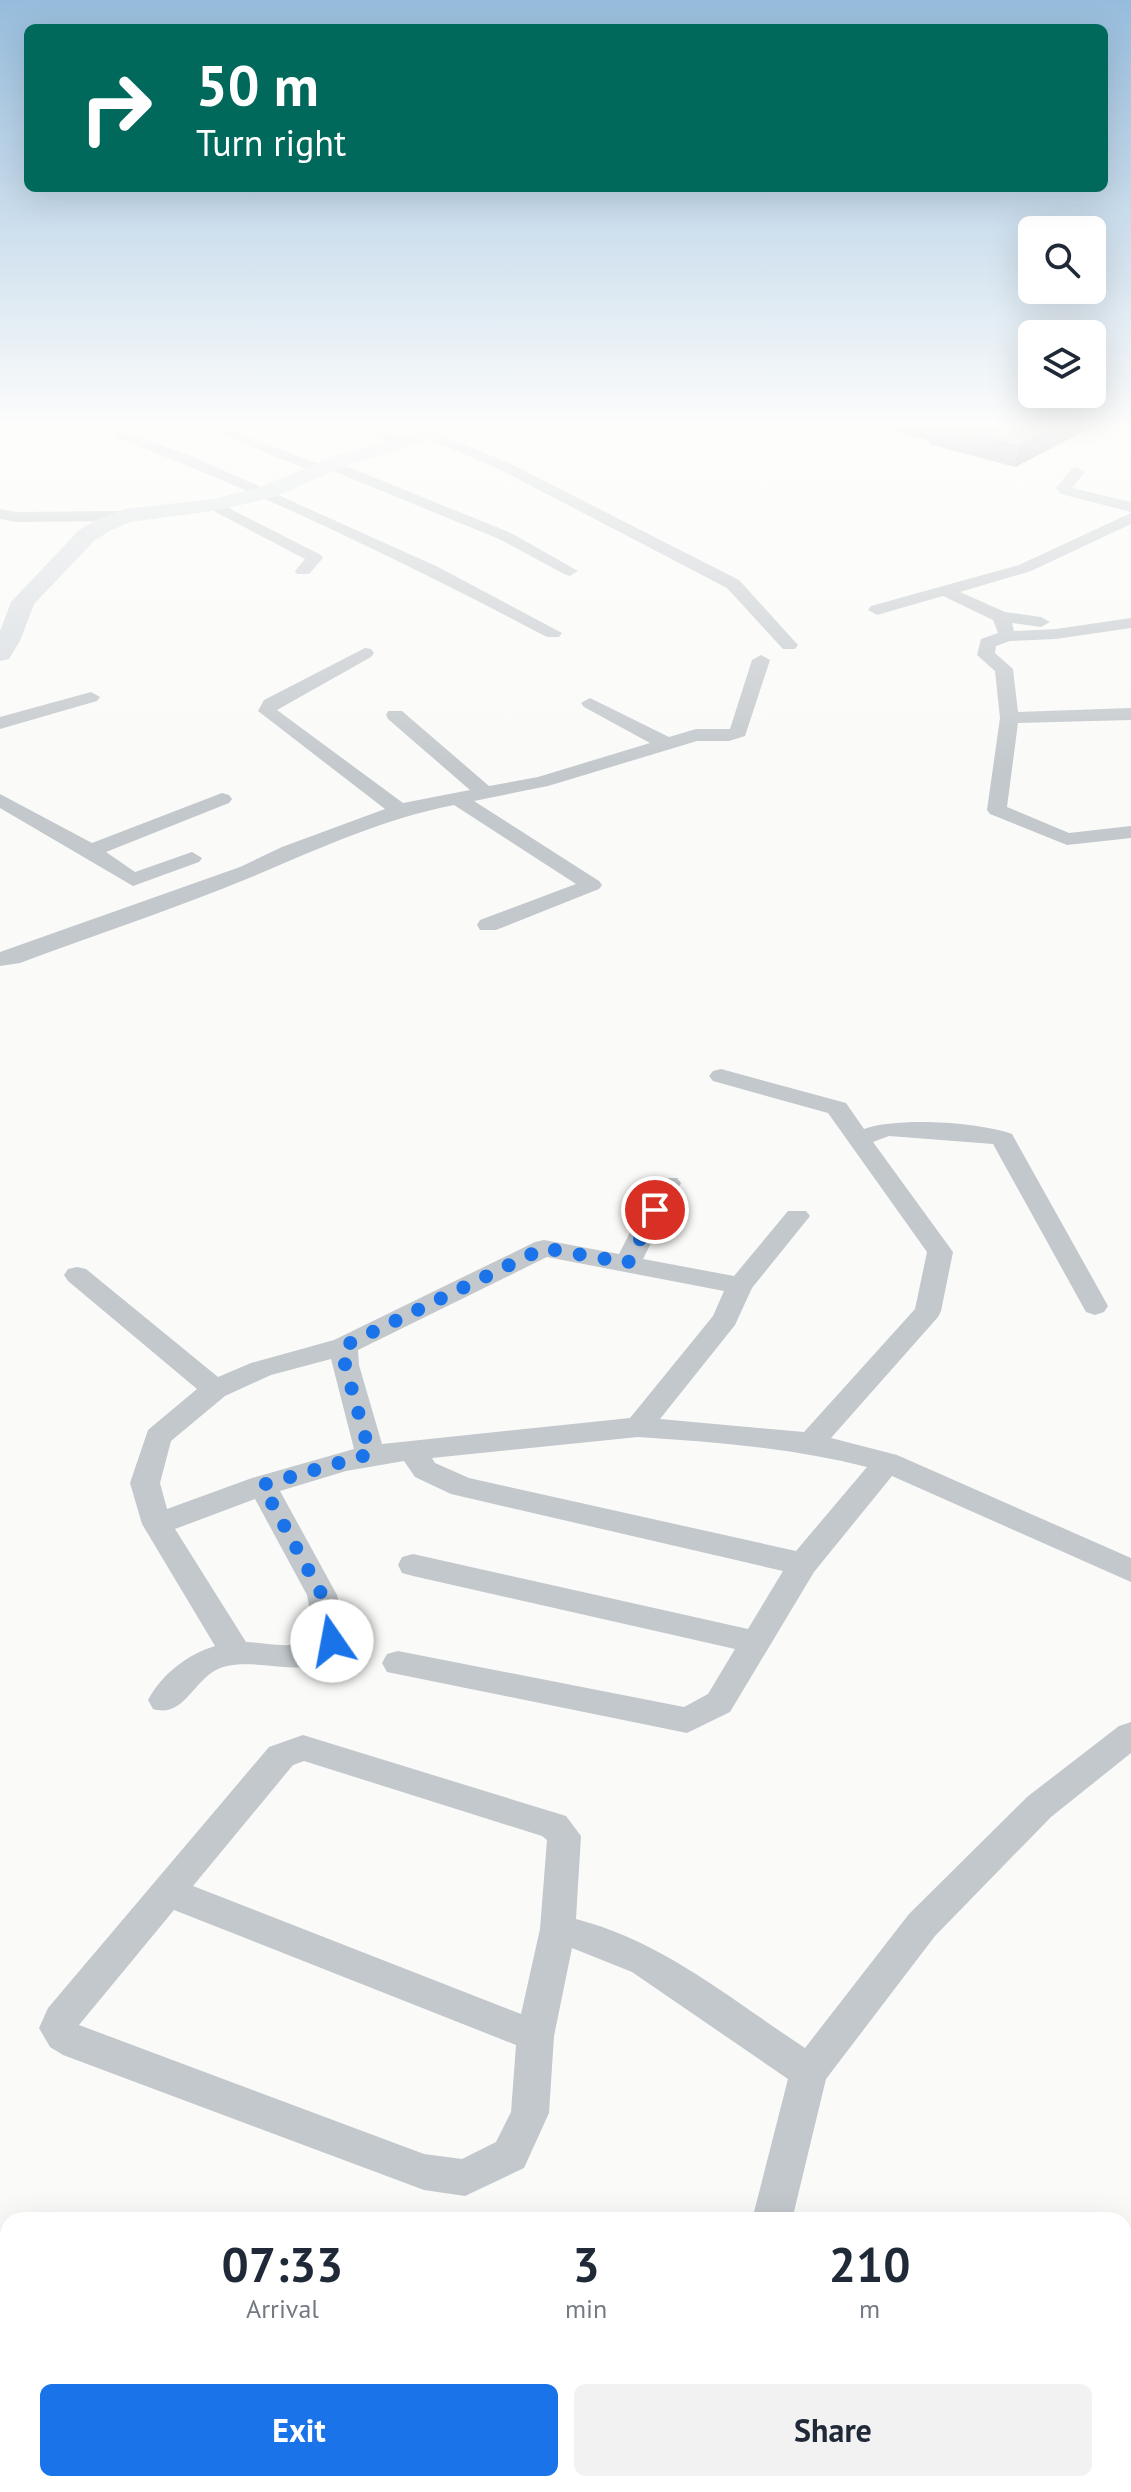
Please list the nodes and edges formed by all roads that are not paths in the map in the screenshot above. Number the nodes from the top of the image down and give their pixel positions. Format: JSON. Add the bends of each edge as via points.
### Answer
{"nodes":[{"id":1,"x":81,"y":540,"type":"edge"},
{"id":2,"x":281,"y":540,"type":"edge"},
{"id":3,"x":367,"y":540,"type":"edge"},
{"id":4,"x":513,"y":540,"type":"edge"},
{"id":5,"x":648,"y":540,"type":"edge"},
{"id":6,"x":1084,"y":540,"type":"edge"},
{"id":7,"x":303,"y":571,"type":"dead end"},
{"id":8,"x":570,"y":571,"type":"dead end"},
{"id":9,"x":943,"y":590,"type":"junction"},
{"id":10,"x":877,"y":610,"type":"dead end"},
{"id":11,"x":1001,"y":617,"type":"junction"},
{"id":12,"x":1044,"y":623,"type":"junction"},
{"id":13,"x":1131,"y":623,"type":"edge"},
{"id":14,"x":1093,"y":628,"type":"junction"},
{"id":15,"x":553,"y":633,"type":"dead end"},
{"id":16,"x":1013,"y":635,"type":"junction"},
{"id":17,"x":789,"y":645,"type":"dead end"},
{"id":18,"x":365,"y":653,"type":"dead end"},
{"id":19,"x":0,"y":654,"type":"edge"},
{"id":20,"x":761,"y":660,"type":"dead end"},
{"id":21,"x":91,"y":697,"type":"dead end"},
{"id":22,"x":590,"y":703,"type":"dead end"},
{"id":23,"x":1131,"y":714,"type":"edge"},
{"id":24,"x":395,"y":715,"type":"dead end"},
{"id":25,"x":1009,"y":718,"type":"junction"},
{"id":26,"x":0,"y":723,"type":"edge"},
{"id":27,"x":667,"y":744,"type":"junction"},
{"id":28,"x":486,"y":794,"type":"junction"},
{"id":29,"x":222,"y":799,"type":"dead end"},
{"id":30,"x":0,"y":800,"type":"edge"},
{"id":31,"x":459,"y":800,"type":"junction"},
{"id":32,"x":399,"y":810,"type":"junction"},
{"id":33,"x":1131,"y":832,"type":"edge"},
{"id":34,"x":91,"y":851,"type":"junction"},
{"id":35,"x":192,"y":858,"type":"dead end"},
{"id":36,"x":488,"y":925,"type":"dead end"},
{"id":37,"x":0,"y":959,"type":"edge"},
{"id":38,"x":721,"y":1076,"type":"dead end"},
{"id":39,"x":860,"y":1138,"type":"junction"},
{"id":40,"x":668,"y":1183,"type":"dead end"},
{"id":41,"x":797,"y":1216,"type":"dead end"},
{"id":42,"x":628,"y":1263,"type":"junction"},
{"id":43,"x":77,"y":1275,"type":"dead end"},
{"id":44,"x":740,"y":1286,"type":"junction"},
{"id":45,"x":1095,"y":1306,"type":"dead end"},
{"id":46,"x":344,"y":1346,"type":"junction"},
{"id":47,"x":215,"y":1389,"type":"junction"},
{"id":48,"x":638,"y":1427,"type":"junction"},
{"id":49,"x":811,"y":1443,"type":"junction"},
{"id":50,"x":412,"y":1450,"type":"junction"},
{"id":51,"x":370,"y":1454,"type":"junction"},
{"id":52,"x":887,"y":1462,"type":"junction"},
{"id":53,"x":262,"y":1485,"type":"junction"},
{"id":54,"x":157,"y":1524,"type":"junction"},
{"id":55,"x":803,"y":1564,"type":"junction"},
{"id":56,"x":413,"y":1565,"type":"dead end"},
{"id":57,"x":1131,"y":1571,"type":"edge"},
{"id":58,"x":755,"y":1642,"type":"junction"},
{"id":59,"x":236,"y":1653,"type":"junction"},
{"id":60,"x":398,"y":1663,"type":"dead end"},
{"id":61,"x":164,"y":1700,"type":"dead end"},
{"id":62,"x":1131,"y":1735,"type":"edge"},
{"id":63,"x":168,"y":1892,"type":"junction"},
{"id":64,"x":558,"y":1929,"type":"junction"},
{"id":65,"x":535,"y":2036,"type":"junction"},
{"id":66,"x":809,"y":2072,"type":"junction"},
{"id":67,"x":774,"y":2212,"type":"edge"}],
"edges":[{"from":1,"to":19,"type":"street","via":[[23,602]]},
{"from":2,"to":7,"type":"street","via":[[315,558]]},
{"from":3,"to":15,"type":"street"},
{"from":4,"to":8,"type":"street"},
{"from":5,"to":17,"type":"street","via":[[733,584]]},
{"from":6,"to":9,"type":"street","via":[[1025,568]]},
{"from":9,"to":10,"type":"street"},
{"from":9,"to":11,"type":"street"},
{"from":11,"to":12,"type":"street"},
{"from":11,"to":16,"type":"street"},
{"from":12,"to":14,"type":"street"},
{"from":12,"to":16,"type":"street"},
{"from":13,"to":14,"type":"street"},
{"from":14,"to":16,"type":"street"},
{"from":16,"to":25,"type":"street","via":[[985,648],[1004,669]]},
{"from":18,"to":32,"type":"street","via":[[270,704],[267,711]]},
{"from":20,"to":27,"type":"street","via":[[738,732],[700,734]]},
{"from":21,"to":26,"type":"street"},
{"from":22,"to":27,"type":"street"},
{"from":23,"to":25,"type":"street"},
{"from":24,"to":28,"type":"street"},
{"from":25,"to":33,"type":"street","via":[[997,810],[1067,839]]},
{"from":27,"to":28,"type":"street"},
{"from":28,"to":31,"type":"street"},
{"from":29,"to":34,"type":"street"},
{"from":30,"to":34,"type":"street"},
{"from":31,"to":32,"type":"street"},
{"from":31,"to":36,"type":"street","via":[[592,885]]},
{"from":32,"to":37,"type":"street"},
{"from":34,"to":35,"type":"street","via":[[133,880]]},
{"from":38,"to":39,"type":"street","via":[[831,1103]]},
{"from":39,"to":45,"type":"street","via":[[887,1129],[1003,1139]]},
{"from":39,"to":49,"type":"street","via":[[940,1252],[928,1311]]},
{"from":40,"to":42,"type":"street"},
{"from":41,"to":44,"type":"street"},
{"from":42,"to":44,"type":"street"},
{"from":42,"to":46,"type":"street","via":[[544,1248]]},
{"from":43,"to":47,"type":"street"},
{"from":44,"to":48,"type":"street","via":[[725,1319]]},
{"from":46,"to":47,"type":"street","via":[[261,1369]]},
{"from":46,"to":51,"type":"street"},
{"from":47,"to":54,"type":"street","via":[[158,1437],[145,1483]]},
{"from":48,"to":49,"type":"street"},
{"from":48,"to":50,"type":"street"},
{"from":49,"to":52,"type":"street"},
{"from":50,"to":51,"type":"street"},
{"from":50,"to":55,"type":"street","via":[[425,1470],[461,1487]]},
{"from":51,"to":53,"type":"street"},
{"from":52,"to":55,"type":"street"},
{"from":52,"to":57,"type":"street"},
{"from":53,"to":54,"type":"street"},
{"from":53,"to":59,"type":"street","via":[[322,1595],[332,1641],[322,1652],[305,1655]]},
{"from":54,"to":59,"type":"street"},
{"from":55,"to":58,"type":"street"},
{"from":56,"to":58,"type":"street"},
{"from":58,"to":60,"type":"street","via":[[719,1703],[687,1720]]},
{"from":59,"to":61,"type":"street","via":[[205,1661]]},
{"from":62,"to":66,"type":"street","via":[[1039,1807],[922,1925]]},
{"from":63,"to":64,"type":"street","via":[[281,1756],[303,1748],[554,1826],[564,1836]]},
{"from":63,"to":65,"type":"street"},
{"from":63,"to":65,"type":"street","via":[[61,2019],[58,2028],[63,2035],[424,2172],[465,2178],[510,2155],[530,2113]]},
{"from":64,"to":65,"type":"street"},
{"from":64,"to":66,"type":"street","via":[[645,1961]]},
{"from":66,"to":67,"type":"street"}]}
